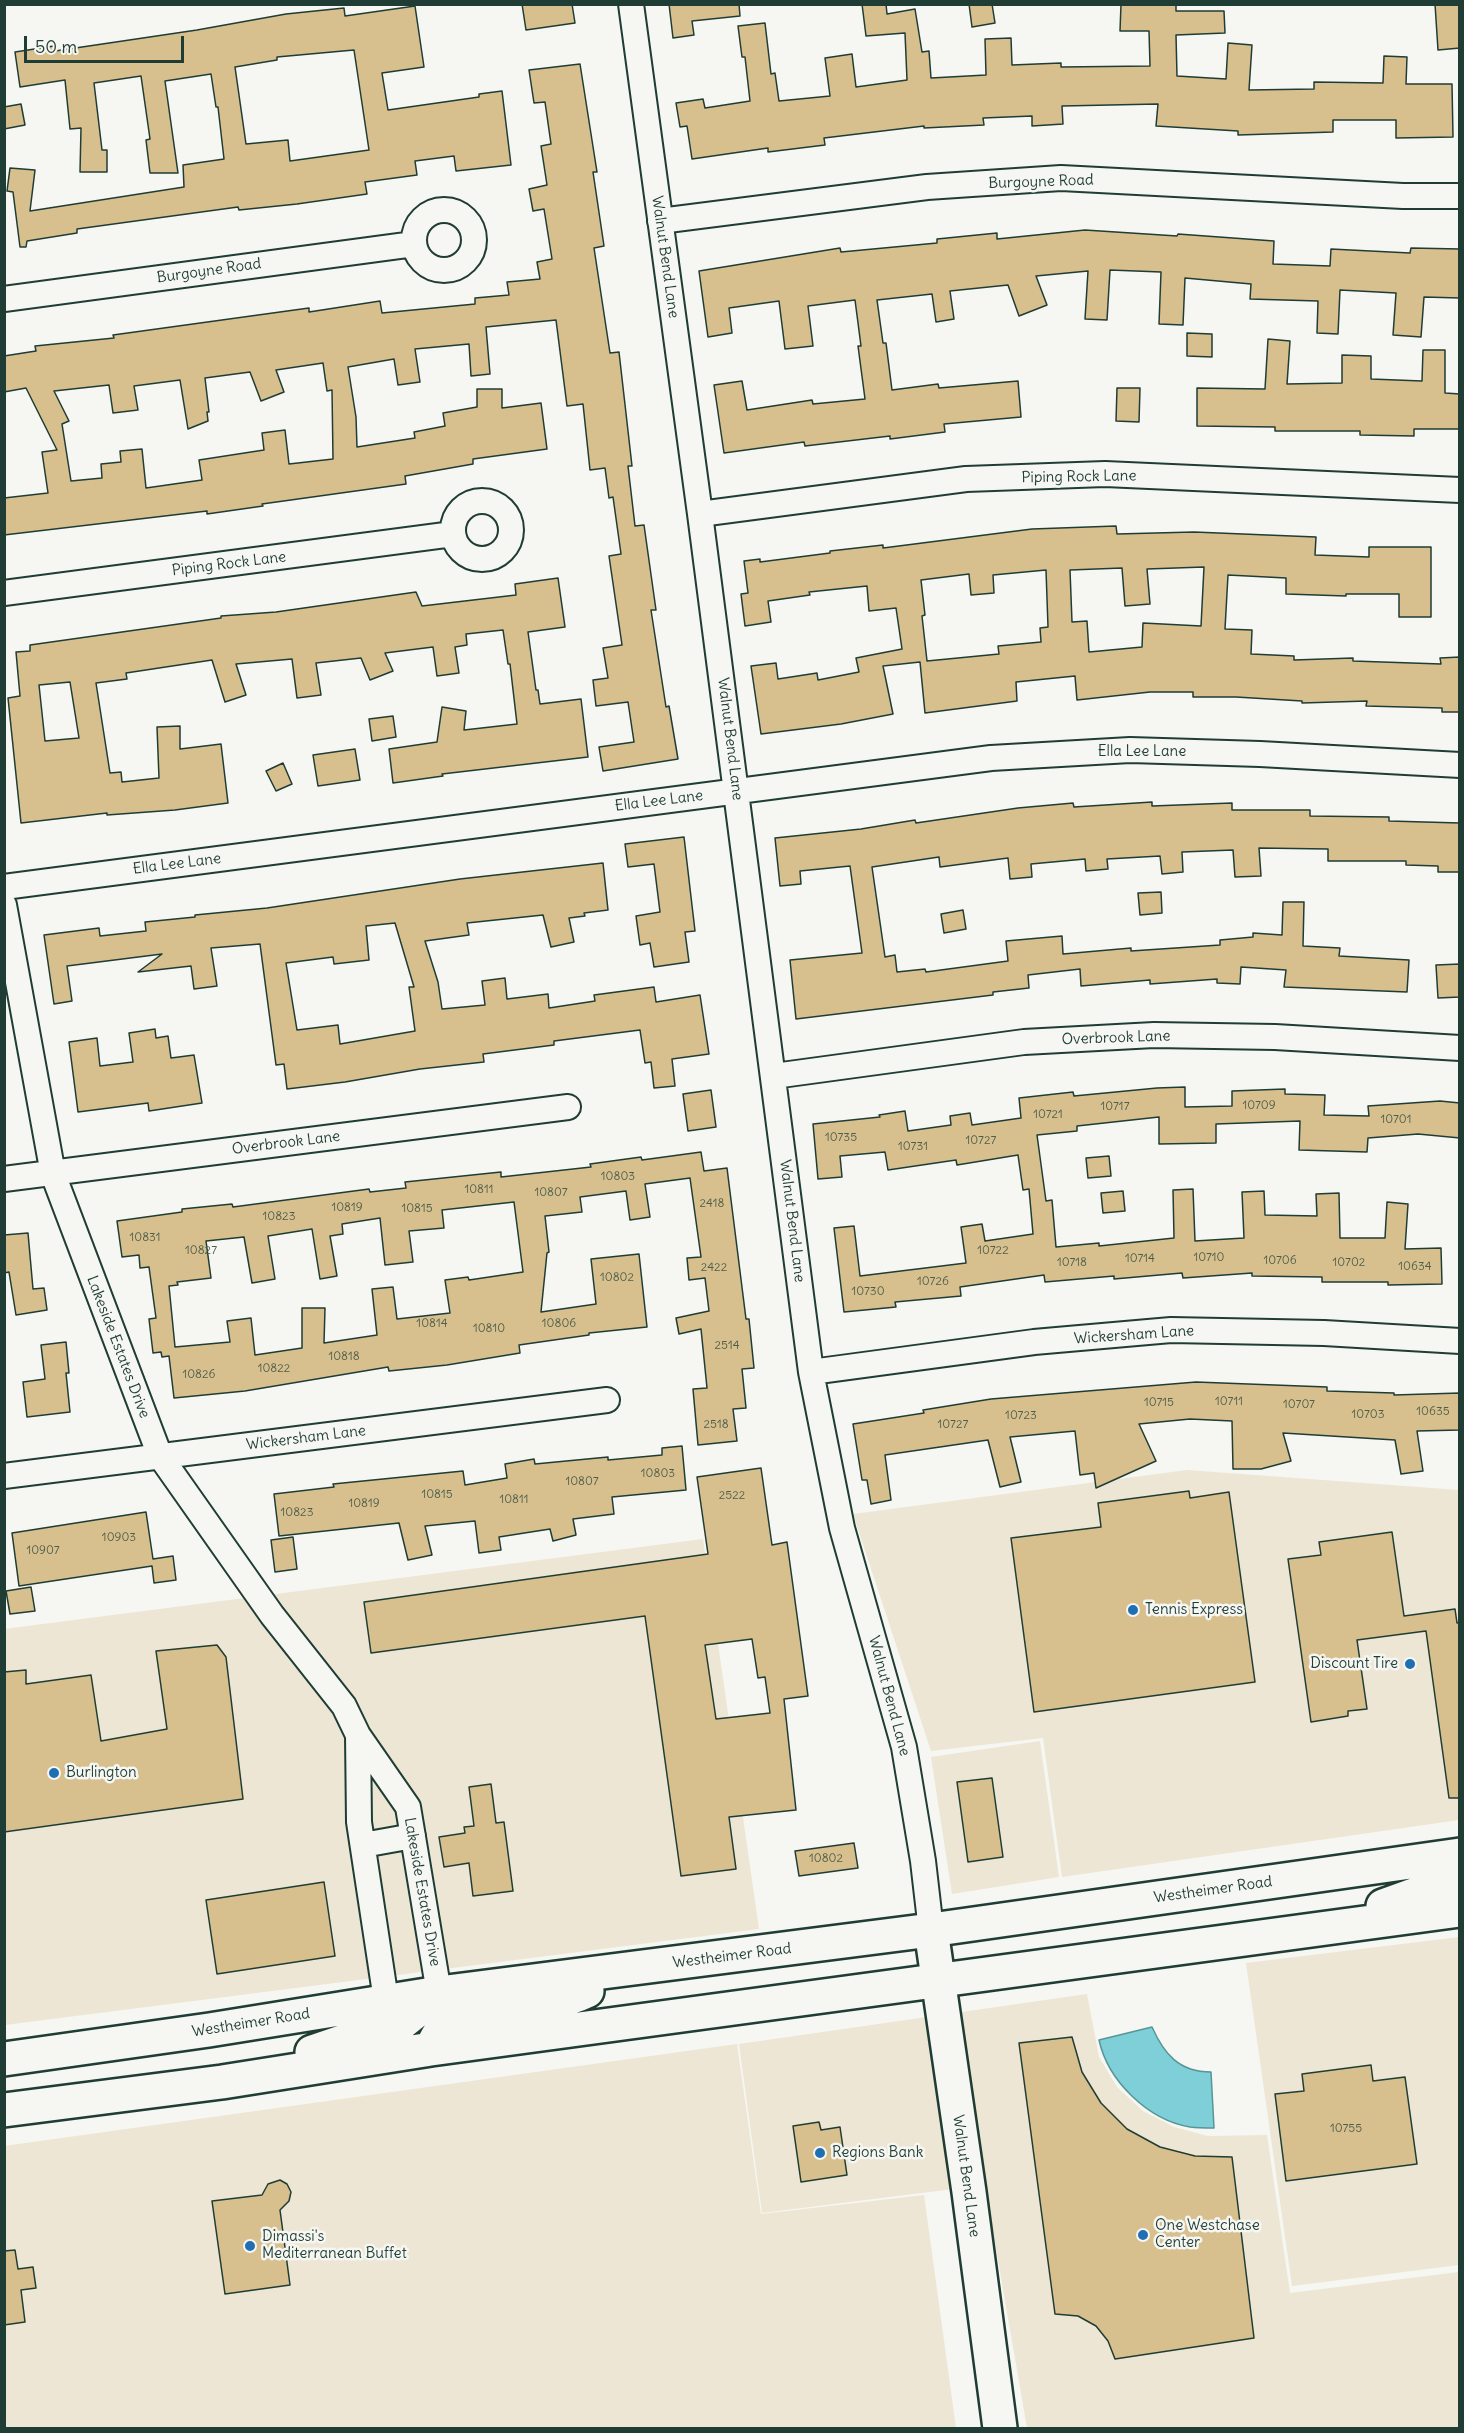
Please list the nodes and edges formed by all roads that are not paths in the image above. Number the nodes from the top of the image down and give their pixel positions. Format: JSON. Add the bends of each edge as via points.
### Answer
{"nodes":[{"id":1,"x":631,"y":4,"type":"edge"},
{"id":2,"x":1460,"y":196,"type":"edge"},
{"id":3,"x":660,"y":221,"type":"junction"},
{"id":4,"x":414,"y":244,"type":"dead end"},
{"id":5,"x":4,"y":299,"type":"edge"},
{"id":6,"x":1460,"y":490,"type":"edge"},
{"id":7,"x":700,"y":514,"type":"junction"},
{"id":8,"x":453,"y":534,"type":"dead end"},
{"id":9,"x":4,"y":593,"type":"edge"},
{"id":10,"x":1460,"y":765,"type":"edge"},
{"id":11,"x":737,"y":791,"type":"junction"},
{"id":12,"x":4,"y":887,"type":"edge"},
{"id":13,"x":4,"y":905,"type":"edge"},
{"id":14,"x":1460,"y":1048,"type":"edge"},
{"id":15,"x":774,"y":1076,"type":"junction"},
{"id":16,"x":568,"y":1107,"type":"dead end"},
{"id":17,"x":52,"y":1174,"type":"junction"},
{"id":18,"x":4,"y":1179,"type":"edge"},
{"id":19,"x":1460,"y":1341,"type":"edge"},
{"id":20,"x":811,"y":1372,"type":"junction"},
{"id":21,"x":608,"y":1400,"type":"dead end"},
{"id":22,"x":159,"y":1456,"type":"junction"},
{"id":23,"x":4,"y":1476,"type":"edge"},
{"id":24,"x":358,"y":1735,"type":"junction"},
{"id":25,"x":413,"y":1836,"type":"junction"},
{"id":26,"x":363,"y":1845,"type":"junction"},
{"id":27,"x":1460,"y":1855,"type":"edge"},
{"id":28,"x":1460,"y":1883,"type":"edge"},
{"id":29,"x":1460,"y":1910,"type":"edge"},
{"id":30,"x":1322,"y":1929,"type":"junction"},
{"id":31,"x":932,"y":1930,"type":"junction"},
{"id":32,"x":634,"y":1968,"type":"junction"},
{"id":33,"x":938,"y":1982,"type":"junction"},
{"id":34,"x":439,"y":1993,"type":"junction"},
{"id":35,"x":386,"y":2000,"type":"junction"},
{"id":36,"x":209,"y":2030,"type":"junction"},
{"id":37,"x":431,"y":2049,"type":"junction"},
{"id":38,"x":4,"y":2059,"type":"edge"},
{"id":39,"x":222,"y":2082,"type":"junction"},
{"id":40,"x":99,"y":2097,"type":"junction"},
{"id":41,"x":4,"y":2110,"type":"edge"},
{"id":42,"x":1000,"y":2428,"type":"edge"}],
"edges":[{"from":1,"to":3,"type":"street","name":"Walnut Bend Lane"},
{"from":2,"to":3,"type":"street","name":"Burgoyne Road","via":[[1061,178],[927,187]]},
{"from":3,"to":7,"type":"street","name":"Walnut Bend Lane"},
{"from":4,"to":5,"type":"street","name":"Burgoyne Road"},
{"from":6,"to":7,"type":"street","name":"Piping Rock Lane","via":[[1105,474],[966,479]]},
{"from":7,"to":11,"type":"street","name":"Walnut Bend Lane"},
{"from":8,"to":9,"type":"street","name":"Piping Rock Lane"},
{"from":10,"to":11,"type":"street","name":"Ella Lee Lane","via":[[1130,750],[991,758]]},
{"from":11,"to":12,"type":"street","name":"Ella Lee Lane"},
{"from":11,"to":15,"type":"street","name":"Walnut Bend Lane"},
{"from":13,"to":17,"type":"street","name":"Lakeside Estates Drive"},
{"from":14,"to":15,"type":"street","name":"Overbrook Lane","via":[[1275,1037],[1154,1035],[1024,1042]]},
{"from":15,"to":20,"type":"street","name":"Walnut Bend Lane"},
{"from":16,"to":17,"type":"street","name":"Overbrook Lane"},
{"from":17,"to":18,"type":"street","name":"Overbrook Lane"},
{"from":17,"to":22,"type":"street","name":"Lakeside Estates Drive"},
{"from":19,"to":20,"type":"street","name":"Wickersham Lane","via":[[1172,1330],[1034,1342]]},
{"from":20,"to":31,"type":"street","name":"Walnut Bend Lane","via":[[842,1528],[904,1747]]},
{"from":21,"to":22,"type":"street","name":"Wickersham Lane"},
{"from":22,"to":23,"type":"street","name":"Wickersham Lane"},
{"from":22,"to":24,"type":"street","name":"Lakeside Estates Drive","via":[[272,1615],[344,1706]]},
{"from":24,"to":25,"type":"street","name":"Lakeside Estates Drive","via":[[408,1808]]},
{"from":24,"to":26,"type":"street","name":"Lakeside Estates Drive"},
{"from":25,"to":26,"type":"street"},
{"from":25,"to":34,"type":"street","name":"Lakeside Estates Drive"},
{"from":26,"to":35,"type":"street","name":"Lakeside Estates Drive"},
{"from":27,"to":31,"type":"main road","name":"Westheimer Road"},
{"from":28,"to":30,"type":"main road","via":[[1433,1888]]},
{"from":29,"to":30,"type":"main road"},
{"from":30,"to":33,"type":"main road"},
{"from":31,"to":32,"type":"main road","name":"Westheimer Road"},
{"from":31,"to":33,"type":"main road","name":"Walnut Bend Lane"},
{"from":32,"to":34,"type":"main road","name":"Westheimer Road"},
{"from":32,"to":37,"type":"main road","via":[[576,1996],[446,2024]]},
{"from":33,"to":37,"type":"main road"},
{"from":33,"to":42,"type":"main road","name":"Walnut Bend Lane"},
{"from":34,"to":35,"type":"main road","name":"Westheimer Road"},
{"from":34,"to":39,"type":"main road","via":[[395,2028]]},
{"from":35,"to":36,"type":"main road","name":"Westheimer Road"},
{"from":36,"to":38,"type":"main road","name":"Westheimer Road"},
{"from":36,"to":40,"type":"main road","via":[[145,2062],[111,2067],[103,2076]]},
{"from":37,"to":39,"type":"main road"},
{"from":39,"to":40,"type":"main road"},
{"from":40,"to":41,"type":"main road"}]}
